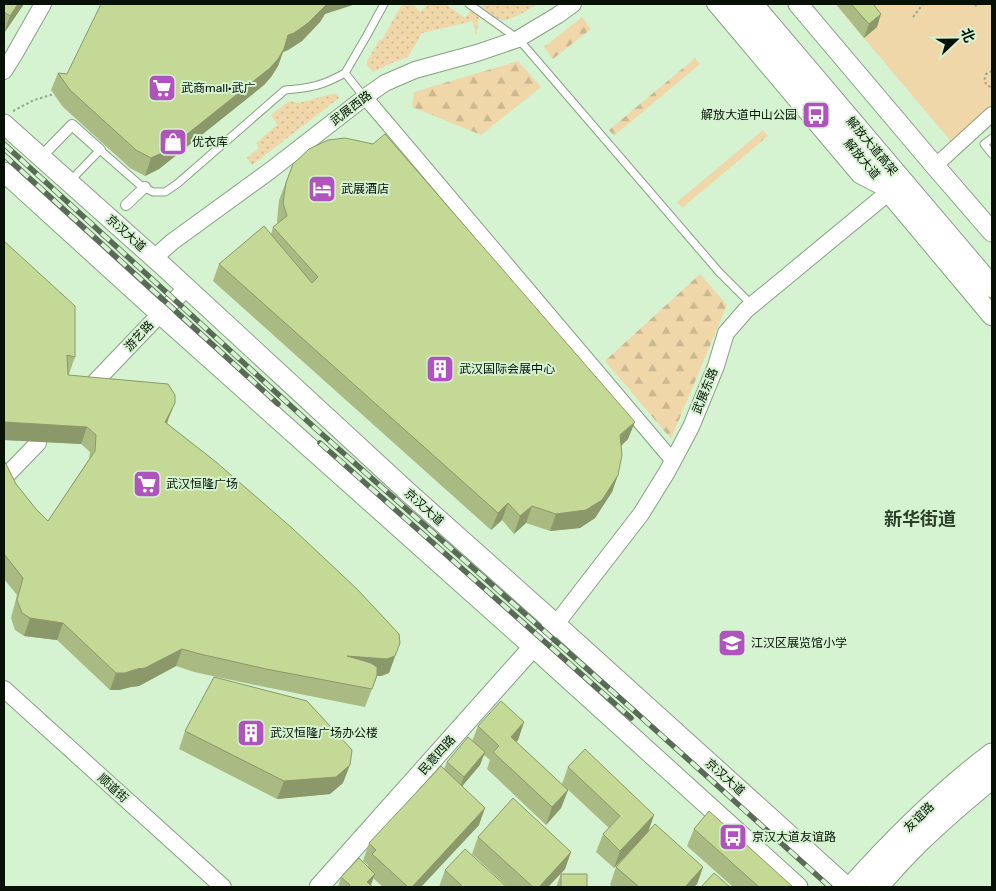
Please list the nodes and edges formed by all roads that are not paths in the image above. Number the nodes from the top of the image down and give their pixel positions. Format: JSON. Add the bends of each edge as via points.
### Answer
{"nodes":[{"id":1,"x":43,"y":4,"type":"edge"},
{"id":2,"x":384,"y":4,"type":"edge"},
{"id":3,"x":469,"y":4,"type":"edge"},
{"id":4,"x":573,"y":4,"type":"edge"},
{"id":5,"x":714,"y":4,"type":"edge"},
{"id":6,"x":731,"y":4,"type":"edge"},
{"id":7,"x":752,"y":4,"type":"edge"},
{"id":8,"x":768,"y":4,"type":"edge"},
{"id":9,"x":798,"y":4,"type":"edge"},
{"id":10,"x":518,"y":39,"type":"junction"},
{"id":11,"x":4,"y":71,"type":"edge"},
{"id":12,"x":344,"y":73,"type":"junction"},
{"id":13,"x":365,"y":97,"type":"junction"},
{"id":14,"x":992,"y":114,"type":"edge"},
{"id":15,"x":7,"y":118,"type":"edge"},
{"id":16,"x":992,"y":138,"type":"edge"},
{"id":17,"x":100,"y":150,"type":"junction"},
{"id":18,"x":992,"y":154,"type":"edge"},
{"id":19,"x":41,"y":157,"type":"junction"},
{"id":20,"x":934,"y":166,"type":"junction"},
{"id":21,"x":4,"y":172,"type":"edge"},
{"id":22,"x":69,"y":182,"type":"junction"},
{"id":23,"x":145,"y":187,"type":"junction"},
{"id":24,"x":889,"y":192,"type":"junction"},
{"id":25,"x":126,"y":205,"type":"dead end"},
{"id":26,"x":992,"y":232,"type":"edge"},
{"id":27,"x":154,"y":258,"type":"junction"},
{"id":28,"x":992,"y":266,"type":"edge"},
{"id":29,"x":992,"y":287,"type":"edge"},
{"id":30,"x":187,"y":288,"type":"junction"},
{"id":31,"x":752,"y":305,"type":"junction"},
{"id":32,"x":160,"y":314,"type":"junction"},
{"id":33,"x":992,"y":316,"type":"edge"},
{"id":34,"x":93,"y":384,"type":"edge"},
{"id":35,"x":38,"y":443,"type":"dead end"},
{"id":36,"x":673,"y":460,"type":"junction"},
{"id":37,"x":7,"y":475,"type":"edge"},
{"id":38,"x":556,"y":624,"type":"junction"},
{"id":39,"x":533,"y":647,"type":"junction"},
{"id":40,"x":4,"y":689,"type":"edge"},
{"id":41,"x":992,"y":754,"type":"edge"},
{"id":42,"x":992,"y":778,"type":"edge"},
{"id":43,"x":223,"y":887,"type":"edge"},
{"id":44,"x":319,"y":887,"type":"edge"},
{"id":45,"x":798,"y":887,"type":"edge"},
{"id":46,"x":847,"y":887,"type":"edge"},
{"id":47,"x":851,"y":887,"type":"edge"},
{"id":48,"x":877,"y":887,"type":"edge"}],
"edges":[{"from":1,"to":11,"type":"street"},
{"from":2,"to":12,"type":"lane"},
{"from":3,"to":10,"type":"lane"},
{"from":4,"to":10,"type":"street","name":"武展西路"},
{"from":5,"to":24,"type":"street","via":[[761,67],[859,176]]},
{"from":6,"to":24,"type":"main road","name":"解放大道"},
{"from":7,"to":29,"type":"main road","name":"解放大道高架"},
{"from":8,"to":28,"type":"main road","name":"解放大道高架"},
{"from":9,"to":20,"type":"main road"},
{"from":10,"to":13,"type":"street","name":"武展西路","via":[[415,70],[385,83]]},
{"from":10,"to":31,"type":"lane","via":[[719,272]]},
{"from":12,"to":13,"type":"lane"},
{"from":12,"to":23,"type":"lane","via":[[313,87],[285,90],[177,184],[164,192],[153,192]]},
{"from":13,"to":27,"type":"street","name":"武展西路"},
{"from":13,"to":36,"type":"street"},
{"from":14,"to":20,"type":"street"},
{"from":15,"to":19,"type":"main road","name":"京汉大道"},
{"from":16,"to":18,"type":"lane","via":[[984,144]]},
{"from":17,"to":19,"type":"street","via":[[72,124]]},
{"from":17,"to":22,"type":"lane"},
{"from":17,"to":23,"type":"lane"},
{"from":19,"to":22,"type":"main road","name":"京汉大道"},
{"from":20,"to":26,"type":"main road"},
{"from":21,"to":32,"type":"main road"},
{"from":22,"to":27,"type":"main road","name":"京汉大道"},
{"from":23,"to":25,"type":"street"},
{"from":24,"to":31,"type":"street","name":"武展东路"},
{"from":24,"to":33,"type":"main road","name":"解放大道"},
{"from":27,"to":30,"type":"main road","name":"京汉大道"},
{"from":30,"to":32,"type":"street","name":"游艺路"},
{"from":30,"to":38,"type":"main road","name":"京汉大道","via":[[408,493]]},
{"from":31,"to":36,"type":"street","name":"武展东路","via":[[726,333],[691,427]]},
{"from":32,"to":34,"type":"street","name":"游艺路"},
{"from":32,"to":39,"type":"main road"},
{"from":35,"to":37,"type":"street"},
{"from":36,"to":38,"type":"street","name":"武展东路","via":[[641,514]]},
{"from":38,"to":39,"type":"main road","name":"民意四路"},
{"from":38,"to":46,"type":"main road","name":"京汉大道"},
{"from":39,"to":44,"type":"main road","name":"民意四路"},
{"from":39,"to":45,"type":"main road"},
{"from":40,"to":43,"type":"street","name":"顺道街"},
{"from":41,"to":47,"type":"main road","name":"友谊路","via":[[916,819]]},
{"from":42,"to":48,"type":"main road","name":"友谊路","via":[[928,833]]}]}
